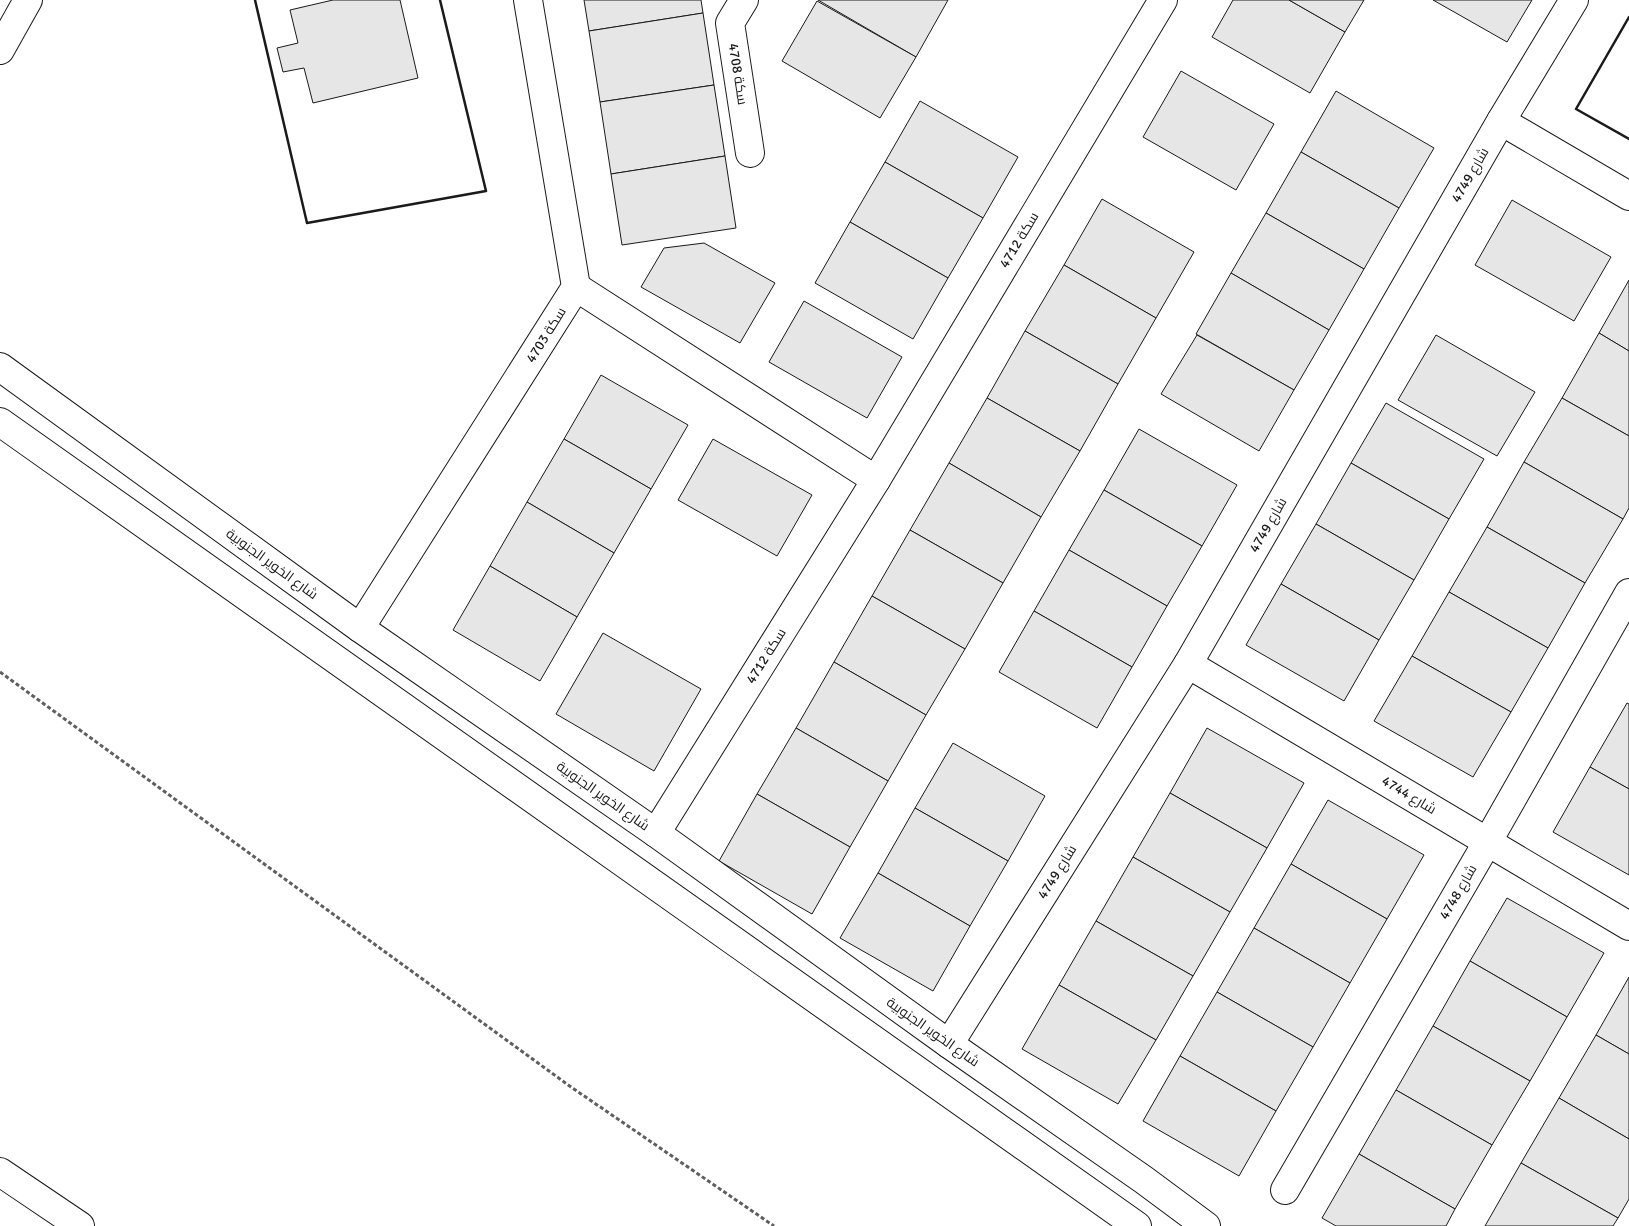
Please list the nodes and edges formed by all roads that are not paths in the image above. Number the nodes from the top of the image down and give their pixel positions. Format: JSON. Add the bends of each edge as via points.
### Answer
{"nodes":[{"id":1,"x":28,"y":0,"type":"edge"},
{"id":2,"x":528,"y":0,"type":"edge"},
{"id":3,"x":744,"y":0,"type":"edge"},
{"id":4,"x":1163,"y":0,"type":"edge"},
{"id":5,"x":1574,"y":0,"type":"edge"},
{"id":6,"x":0,"y":50,"type":"edge"},
{"id":7,"x":1501,"y":121,"type":"junction"},
{"id":8,"x":750,"y":152,"type":"dead end"},
{"id":9,"x":1629,"y":196,"type":"edge"},
{"id":10,"x":576,"y":287,"type":"junction"},
{"id":11,"x":5,"y":367,"type":"edge"},
{"id":12,"x":0,"y":422,"type":"edge"},
{"id":13,"x":876,"y":480,"type":"junction"},
{"id":14,"x":1629,"y":593,"type":"edge"},
{"id":15,"x":360,"y":628,"type":"junction"},
{"id":16,"x":1188,"y":664,"type":"junction"},
{"id":17,"x":656,"y":833,"type":"junction"},
{"id":18,"x":1488,"y":841,"type":"junction"},
{"id":19,"x":1629,"y":926,"type":"edge"},
{"id":20,"x":949,"y":1044,"type":"junction"},
{"id":21,"x":0,"y":1172,"type":"edge"},
{"id":22,"x":1285,"y":1190,"type":"dead end"},
{"id":23,"x":1093,"y":1194,"type":"junction"},
{"id":24,"x":80,"y":1226,"type":"edge"},
{"id":25,"x":1122,"y":1226,"type":"edge"},
{"id":26,"x":1137,"y":1226,"type":"edge"},
{"id":27,"x":1206,"y":1226,"type":"edge"}],
"edges":[{"from":1,"to":6,"type":"street"},
{"from":2,"to":10,"type":"street"},
{"from":3,"to":8,"type":"street","name":"سكة 4708","via":[[730,23]]},
{"from":4,"to":13,"type":"street","name":"سكة 4712"},
{"from":5,"to":7,"type":"street","name":"4749 شارع"},
{"from":7,"to":9,"type":"street"},
{"from":7,"to":16,"type":"street","name":"4749 شارع"},
{"from":10,"to":13,"type":"street"},
{"from":10,"to":15,"type":"street","name":"4703 سكة"},
{"from":11,"to":15,"type":"street","name":"شارع الخوير الجنوبية"},
{"from":12,"to":23,"type":"street"},
{"from":13,"to":17,"type":"street","name":"سكة 4712"},
{"from":14,"to":18,"type":"street","name":"4748 شارع"},
{"from":15,"to":17,"type":"street","name":"شارع الخوير الجنوبية"},
{"from":16,"to":18,"type":"street","name":"4744 شارع"},
{"from":16,"to":20,"type":"street","name":"4749 شارع"},
{"from":17,"to":20,"type":"street","name":"شارع الخوير الجنوبية"},
{"from":18,"to":19,"type":"street","name":"4744 شارع"},
{"from":18,"to":22,"type":"street","name":"4748 شارع"},
{"from":20,"to":27,"type":"street","name":"شارع الخوير الجنوبية"},
{"from":21,"to":24,"type":"street"},
{"from":23,"to":25,"type":"street"},
{"from":23,"to":26,"type":"street"}]}
